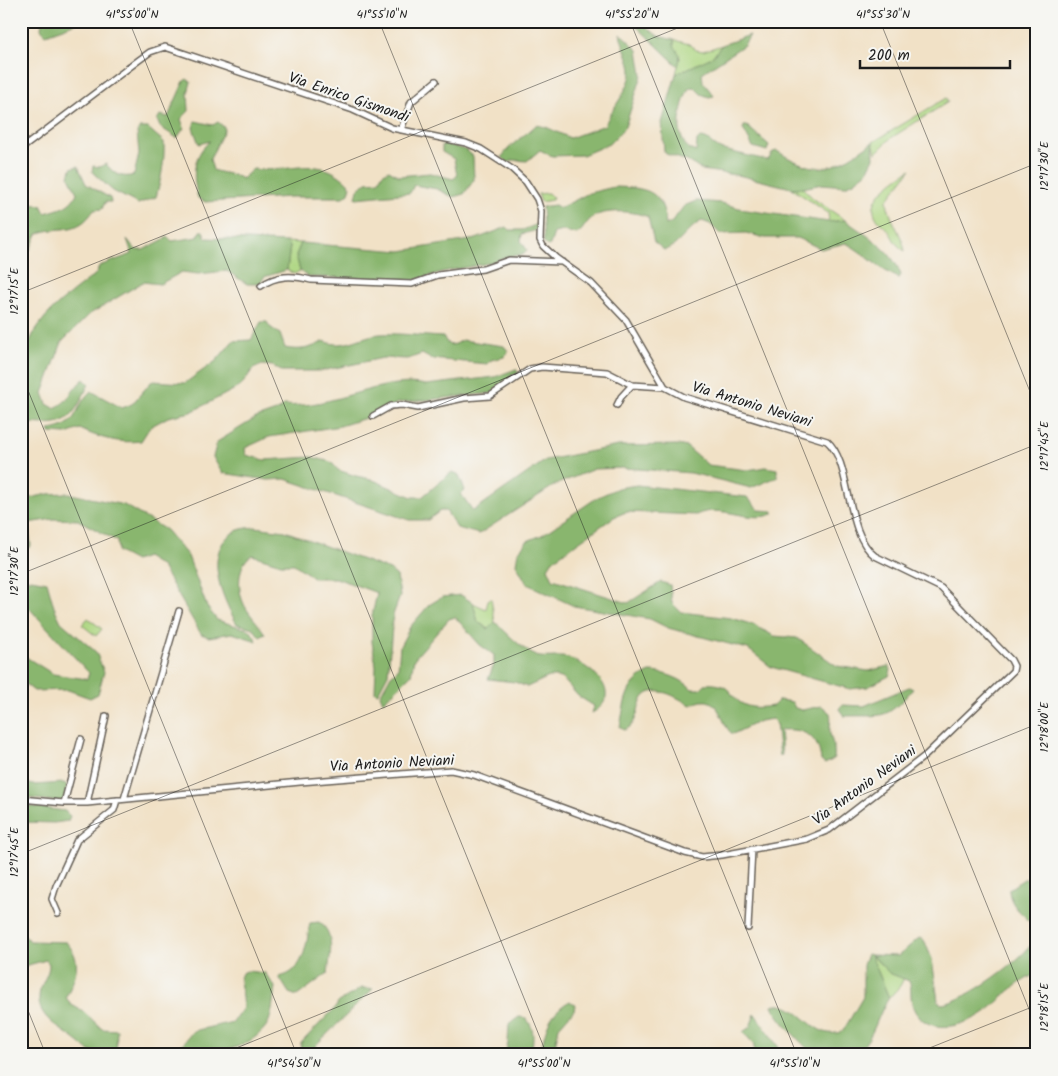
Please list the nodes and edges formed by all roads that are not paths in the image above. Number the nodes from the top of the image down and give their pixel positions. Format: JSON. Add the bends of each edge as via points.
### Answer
{"nodes":[{"id":1,"x":436,"y":81,"type":"dead end"},
{"id":2,"x":401,"y":130,"type":"junction"},
{"id":3,"x":21,"y":149,"type":"edge"},
{"id":4,"x":562,"y":262,"type":"junction"},
{"id":5,"x":261,"y":286,"type":"dead end"},
{"id":6,"x":632,"y":385,"type":"junction"},
{"id":7,"x":665,"y":388,"type":"junction"},
{"id":8,"x":617,"y":405,"type":"dead end"},
{"id":9,"x":373,"y":416,"type":"dead end"},
{"id":10,"x":179,"y":611,"type":"dead end"},
{"id":11,"x":106,"y":716,"type":"dead end"},
{"id":12,"x":81,"y":739,"type":"dead end"},
{"id":13,"x":21,"y":799,"type":"edge"},
{"id":14,"x":124,"y":799,"type":"junction"},
{"id":15,"x":116,"y":800,"type":"junction"},
{"id":16,"x":64,"y":803,"type":"junction"},
{"id":17,"x":87,"y":803,"type":"junction"},
{"id":18,"x":752,"y":849,"type":"junction"},
{"id":19,"x":58,"y":912,"type":"dead end"},
{"id":20,"x":748,"y":928,"type":"dead end"}],
"edges":[{"from":1,"to":2,"type":"street","via":[[411,102]]},
{"from":2,"to":3,"type":"street","name":"Via Enrico Gismondi","via":[[353,110],[165,47],[150,52]]},
{"from":2,"to":4,"type":"street","name":"Via Enrico Gismondi","via":[[466,143],[515,172],[537,199],[542,245]]},
{"from":4,"to":5,"type":"street","via":[[509,260],[483,270],[438,275],[412,284],[290,277],[274,278]]},
{"from":4,"to":7,"type":"street","name":"Via Enrico Gismondi","via":[[591,283],[626,320]]},
{"from":6,"to":7,"type":"street","name":"Via Antonio Neviani"},
{"from":6,"to":8,"type":"street"},
{"from":6,"to":9,"type":"street","via":[[607,372],[542,367],[530,370],[490,396],[418,408],[391,406]]},
{"from":7,"to":18,"type":"street","name":"Via Antonio Neviani","via":[[684,397],[829,442],[836,454],[860,534],[869,550],[940,588],[1012,660],[1014,666],[1012,672],[932,750],[834,827],[810,838]]},
{"from":10,"to":14,"type":"street","via":[[161,663]]},
{"from":11,"to":17,"type":"street"},
{"from":12,"to":16,"type":"street"},
{"from":13,"to":16,"type":"street","name":"Via Antonio Neviani"},
{"from":14,"to":15,"type":"street","name":"Via Antonio Neviani"},
{"from":14,"to":18,"type":"street","name":"Via Antonio Neviani","via":[[458,771],[693,856],[709,857]]},
{"from":15,"to":17,"type":"street","name":"Via Antonio Neviani"},
{"from":15,"to":19,"type":"street","via":[[114,810],[77,840],[52,899]]},
{"from":16,"to":17,"type":"street","name":"Via Antonio Neviani"},
{"from":18,"to":20,"type":"street"}]}
